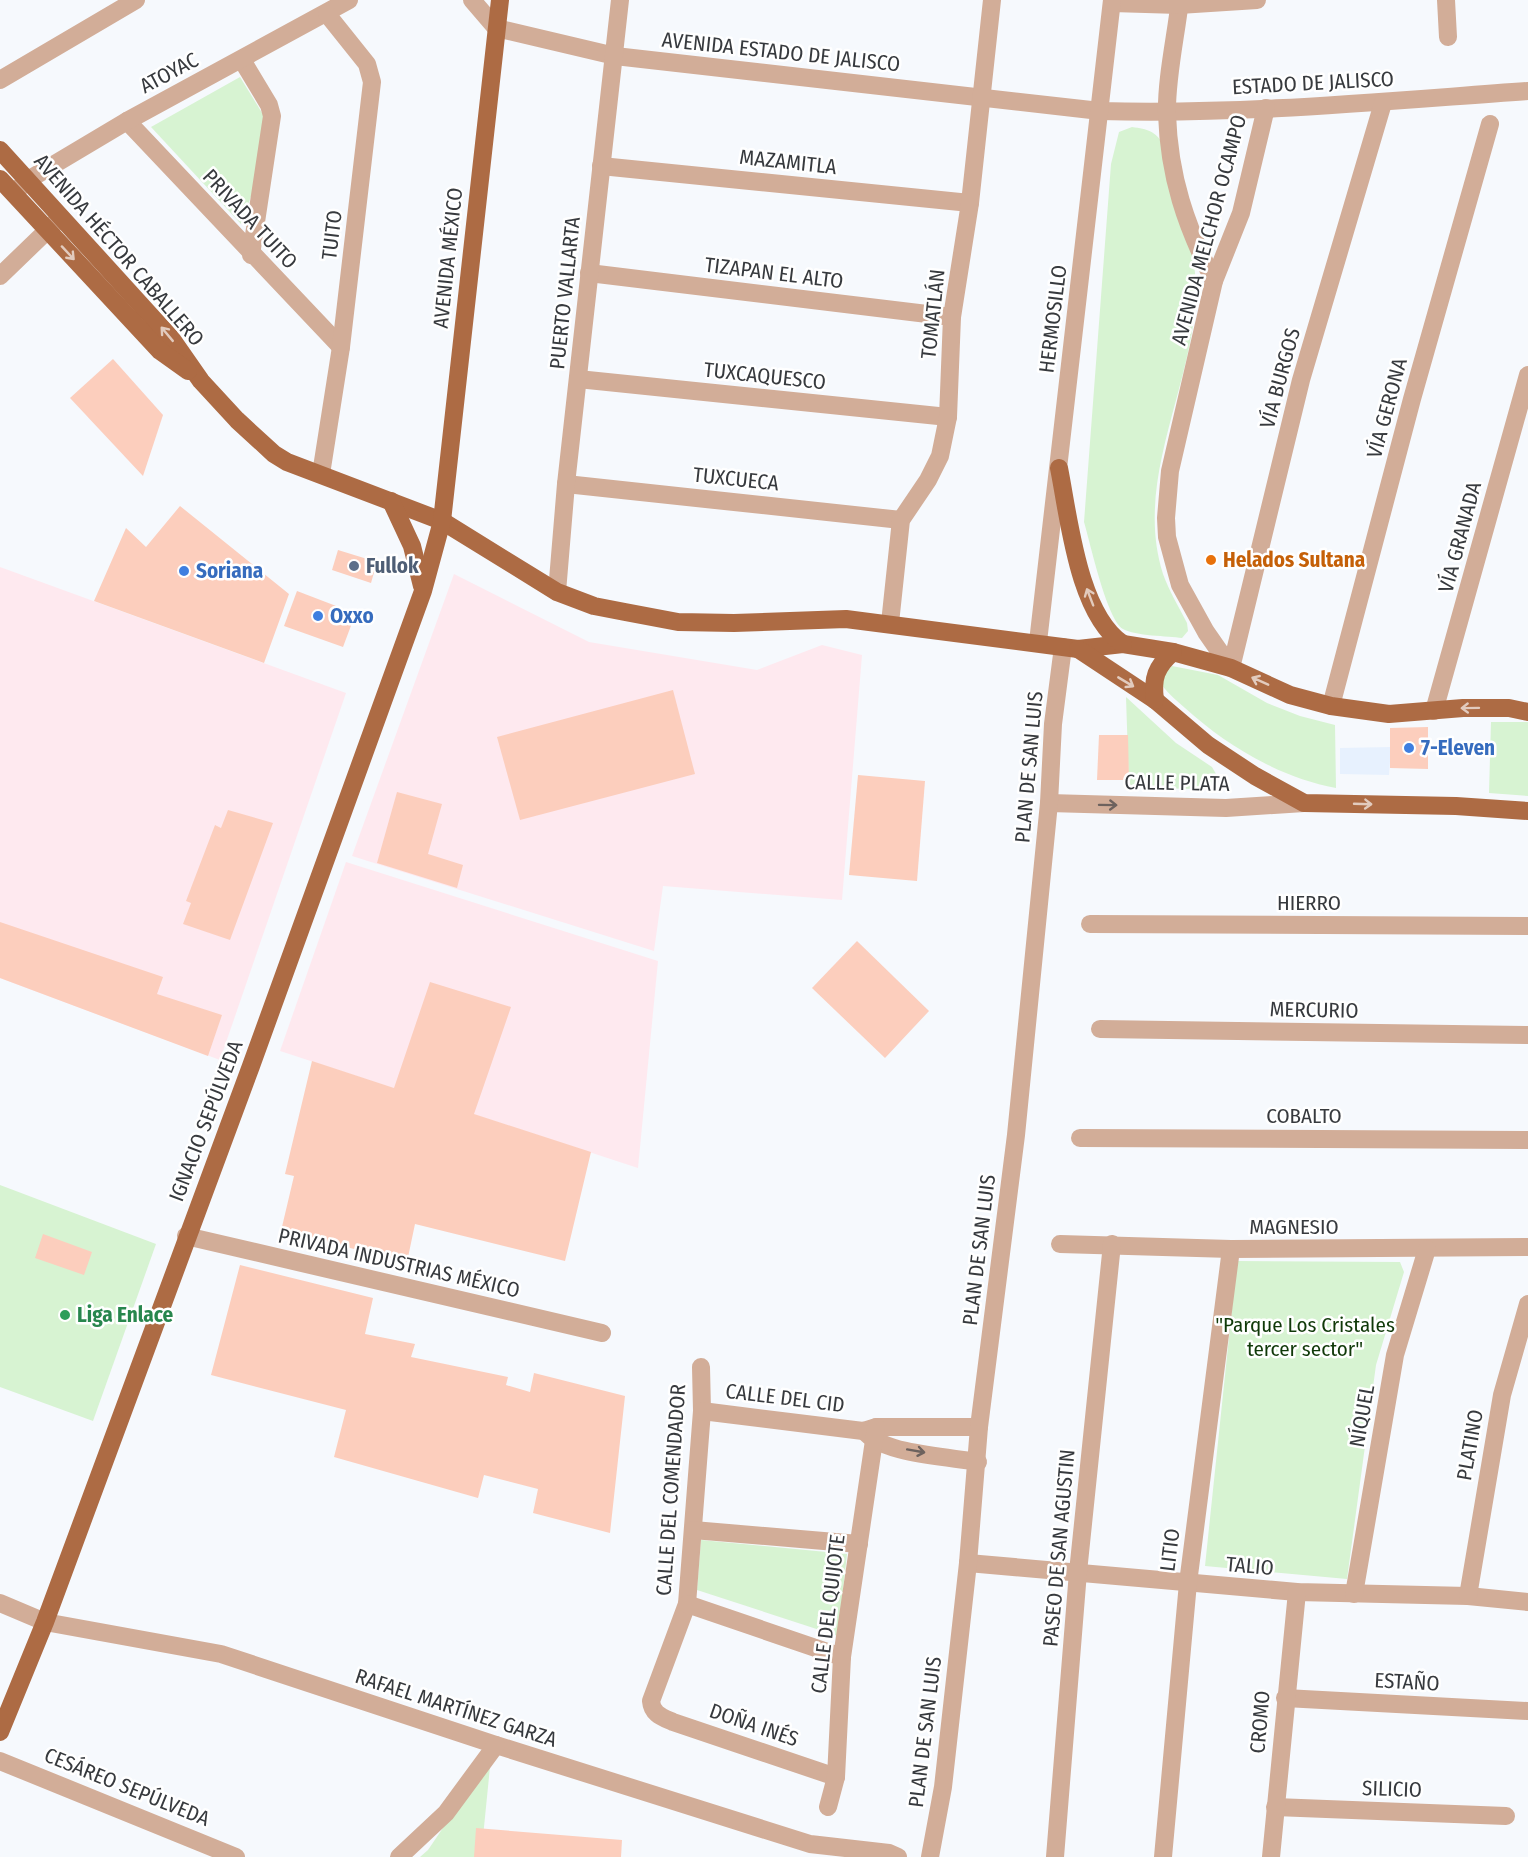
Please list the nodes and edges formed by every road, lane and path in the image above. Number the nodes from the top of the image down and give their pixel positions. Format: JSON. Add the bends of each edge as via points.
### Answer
{"nodes":[{"id":1,"x":136,"y":0,"type":"edge"},
{"id":2,"x":350,"y":0,"type":"edge"},
{"id":3,"x":472,"y":0,"type":"edge"},
{"id":4,"x":500,"y":0,"type":"edge"},
{"id":5,"x":620,"y":0,"type":"edge"},
{"id":6,"x":992,"y":0,"type":"edge"},
{"id":7,"x":1257,"y":0,"type":"edge"},
{"id":8,"x":1446,"y":0,"type":"edge"},
{"id":9,"x":1112,"y":1,"type":"edge"},
{"id":10,"x":1180,"y":2,"type":"edge"},
{"id":11,"x":327,"y":14,"type":"junction"},
{"id":12,"x":496,"y":28,"type":"junction"},
{"id":13,"x":1448,"y":38,"type":"dead end"},
{"id":14,"x":615,"y":56,"type":"junction"},
{"id":15,"x":242,"y":60,"type":"junction"},
{"id":16,"x":0,"y":80,"type":"edge"},
{"id":17,"x":1528,"y":91,"type":"edge"},
{"id":18,"x":982,"y":97,"type":"junction"},
{"id":19,"x":1383,"y":103,"type":"junction"},
{"id":20,"x":1266,"y":108,"type":"junction"},
{"id":21,"x":1100,"y":111,"type":"junction"},
{"id":22,"x":1167,"y":113,"type":"junction"},
{"id":23,"x":127,"y":121,"type":"junction"},
{"id":24,"x":1490,"y":124,"type":"dead end"},
{"id":25,"x":0,"y":150,"type":"edge"},
{"id":26,"x":602,"y":165,"type":"junction"},
{"id":27,"x":0,"y":179,"type":"edge"},
{"id":28,"x":28,"y":180,"type":"junction"},
{"id":29,"x":13,"y":193,"type":"junction"},
{"id":30,"x":970,"y":203,"type":"junction"},
{"id":31,"x":64,"y":217,"type":"junction"},
{"id":32,"x":46,"y":229,"type":"junction"},
{"id":33,"x":251,"y":255,"type":"junction"},
{"id":34,"x":589,"y":273,"type":"junction"},
{"id":35,"x":0,"y":276,"type":"edge"},
{"id":36,"x":1214,"y":281,"type":"junction"},
{"id":37,"x":952,"y":317,"type":"junction"},
{"id":38,"x":341,"y":347,"type":"junction"},
{"id":39,"x":1528,"y":375,"type":"edge"},
{"id":40,"x":578,"y":379,"type":"junction"},
{"id":41,"x":201,"y":381,"type":"junction"},
{"id":42,"x":948,"y":417,"type":"junction"},
{"id":43,"x":1059,"y":468,"type":"junction"},
{"id":44,"x":321,"y":474,"type":"junction"},
{"id":45,"x":566,"y":484,"type":"junction"},
{"id":46,"x":391,"y":501,"type":"junction"},
{"id":47,"x":901,"y":520,"type":"junction"},
{"id":48,"x":442,"y":521,"type":"junction"},
{"id":49,"x":423,"y":591,"type":"junction"},
{"id":50,"x":557,"y":592,"type":"junction"},
{"id":51,"x":890,"y":623,"type":"junction"},
{"id":52,"x":1038,"y":642,"type":"junction"},
{"id":53,"x":1123,"y":644,"type":"junction"},
{"id":54,"x":1071,"y":648,"type":"junction"},
{"id":55,"x":1173,"y":652,"type":"junction"},
{"id":56,"x":1231,"y":668,"type":"junction"},
{"id":57,"x":1155,"y":700,"type":"junction"},
{"id":58,"x":1331,"y":706,"type":"junction"},
{"id":59,"x":1434,"y":711,"type":"junction"},
{"id":60,"x":1528,"y":712,"type":"edge"},
{"id":61,"x":1049,"y":803,"type":"junction"},
{"id":62,"x":1304,"y":803,"type":"junction"},
{"id":63,"x":1528,"y":811,"type":"edge"},
{"id":64,"x":1090,"y":924,"type":"dead end"},
{"id":65,"x":1528,"y":926,"type":"edge"},
{"id":66,"x":1100,"y":1029,"type":"dead end"},
{"id":67,"x":1528,"y":1035,"type":"edge"},
{"id":68,"x":1080,"y":1138,"type":"dead end"},
{"id":69,"x":1528,"y":1140,"type":"edge"},
{"id":70,"x":186,"y":1236,"type":"junction"},
{"id":71,"x":1060,"y":1244,"type":"dead end"},
{"id":72,"x":1112,"y":1244,"type":"junction"},
{"id":73,"x":1528,"y":1247,"type":"edge"},
{"id":74,"x":1231,"y":1249,"type":"junction"},
{"id":75,"x":1427,"y":1249,"type":"junction"},
{"id":76,"x":1528,"y":1304,"type":"edge"},
{"id":77,"x":602,"y":1333,"type":"dead end"},
{"id":78,"x":701,"y":1367,"type":"dead end"},
{"id":79,"x":702,"y":1411,"type":"junction"},
{"id":80,"x":979,"y":1427,"type":"junction"},
{"id":81,"x":871,"y":1433,"type":"junction"},
{"id":82,"x":978,"y":1462,"type":"junction"},
{"id":83,"x":693,"y":1530,"type":"junction"},
{"id":84,"x":859,"y":1544,"type":"junction"},
{"id":85,"x":968,"y":1563,"type":"junction"},
{"id":86,"x":1078,"y":1572,"type":"junction"},
{"id":87,"x":1188,"y":1583,"type":"junction"},
{"id":88,"x":1297,"y":1592,"type":"junction"},
{"id":89,"x":1354,"y":1594,"type":"junction"},
{"id":90,"x":1468,"y":1596,"type":"junction"},
{"id":91,"x":1528,"y":1602,"type":"edge"},
{"id":92,"x":0,"y":1603,"type":"edge"},
{"id":93,"x":687,"y":1604,"type":"junction"},
{"id":94,"x":45,"y":1622,"type":"junction"},
{"id":95,"x":842,"y":1657,"type":"junction"},
{"id":96,"x":1285,"y":1698,"type":"junction"},
{"id":97,"x":1527,"y":1711,"type":"edge"},
{"id":98,"x":658,"y":1715,"type":"joint"},
{"id":99,"x":0,"y":1732,"type":"edge"},
{"id":100,"x":496,"y":1745,"type":"junction"},
{"id":101,"x":0,"y":1761,"type":"edge"},
{"id":102,"x":836,"y":1777,"type":"junction"},
{"id":103,"x":828,"y":1807,"type":"dead end"},
{"id":104,"x":1275,"y":1807,"type":"junction"},
{"id":105,"x":1506,"y":1816,"type":"dead end"},
{"id":106,"x":236,"y":1857,"type":"edge"},
{"id":107,"x":399,"y":1857,"type":"edge"},
{"id":108,"x":898,"y":1857,"type":"edge"},
{"id":109,"x":930,"y":1857,"type":"edge"},
{"id":110,"x":1055,"y":1857,"type":"edge"},
{"id":111,"x":1164,"y":1857,"type":"edge"},
{"id":112,"x":1271,"y":1857,"type":"edge"}],
"edges":[{"from":1,"to":16,"type":"street"},
{"from":2,"to":11,"type":"street","name":"ATOYAC"},
{"from":3,"to":12,"type":"street"},
{"from":4,"to":12,"type":"main road","name":"AVENIDA MÉXICO"},
{"from":5,"to":14,"type":"street","name":"PUERTO VALLARTA"},
{"from":6,"to":18,"type":"street","name":"TOMATLÁN"},
{"from":7,"to":10,"type":"street"},
{"from":8,"to":13,"type":"street"},
{"from":9,"to":10,"type":"street"},
{"from":9,"to":21,"type":"street","name":"HERMOSILLO"},
{"from":10,"to":22,"type":"street"},
{"from":11,"to":15,"type":"street","name":"ATOYAC"},
{"from":11,"to":38,"type":"street","name":"TUITO","via":[[367,64],[372,82]]},
{"from":12,"to":14,"type":"street","name":"AVENIDA ESTADO DE JALISCO"},
{"from":12,"to":48,"type":"main road","name":"AVENIDA MÉXICO"},
{"from":14,"to":18,"type":"street","name":"AVENIDA ESTADO DE JALISCO"},
{"from":14,"to":26,"type":"street","name":"PUERTO VALLARTA"},
{"from":15,"to":23,"type":"street","name":"ATOYAC"},
{"from":15,"to":33,"type":"street","via":[[269,105],[272,125]]},
{"from":17,"to":19,"type":"street","name":"ESTADO DE JALISCO"},
{"from":18,"to":21,"type":"street","name":"AVENIDA ESTADO DE JALISCO"},
{"from":18,"to":30,"type":"street","name":"TOMATLÁN"},
{"from":19,"to":20,"type":"street","name":"ESTADO DE JALISCO"},
{"from":19,"to":56,"type":"street","name":"VÍA BURGOS","via":[[1301,380]]},
{"from":20,"to":22,"type":"street","name":"ESTADO DE JALISCO"},
{"from":20,"to":36,"type":"street","name":"AVENIDA MELCHOR OCAMPO","via":[[1243,205]]},
{"from":21,"to":22,"type":"street","name":"ESTADO DE JALISCO"},
{"from":21,"to":43,"type":"street","name":"HERMOSILLO"},
{"from":22,"to":36,"type":"street","via":[[1178,197],[1193,240]]},
{"from":23,"to":28,"type":"street","name":"ATOYAC"},
{"from":23,"to":33,"type":"street","name":"PRIVADA TUITO"},
{"from":24,"to":58,"type":"street","name":"VÍA GERONA"},
{"from":25,"to":28,"type":"main road","name":"AVENIDA HÉCTOR CABALLERO"},
{"from":26,"to":30,"type":"street","name":"MAZAMITLA"},
{"from":26,"to":34,"type":"street","name":"PUERTO VALLARTA"},
{"from":27,"to":29,"type":"main road","name":"AVENIDA HÉCTOR CABALLERO"},
{"from":28,"to":29,"type":"street","name":"ATOYAC"},
{"from":28,"to":31,"type":"main road","name":"AVENIDA HÉCTOR CABALLERO"},
{"from":29,"to":32,"type":"main road","name":"AVENIDA HÉCTOR CABALLERO"},
{"from":30,"to":37,"type":"street","name":"TOMATLÁN"},
{"from":31,"to":32,"type":"street"},
{"from":41,"to":31,"type":"main road","name":"AVENIDA HÉCTOR CABALLERO","one_way":true,"via":[[171,338]]},
{"from":32,"to":35,"type":"street"},
{"from":32,"to":41,"type":"main road","name":"AVENIDA HÉCTOR CABALLERO","one_way":true,"via":[[160,351]]},
{"from":33,"to":38,"type":"street","name":"PRIVADA TUITO"},
{"from":34,"to":37,"type":"street","name":"TIZAPAN EL ALTO"},
{"from":34,"to":40,"type":"street","name":"PUERTO VALLARTA"},
{"from":36,"to":56,"type":"street","name":"AVENIDA MELCHOR OCAMPO","via":[[1170,471],[1166,518],[1180,585],[1200,624]]},
{"from":37,"to":42,"type":"street","name":"TOMATLÁN"},
{"from":38,"to":44,"type":"street","name":"TUITO"},
{"from":39,"to":59,"type":"street","name":"VÍA GRANADA"},
{"from":40,"to":42,"type":"street","name":"TUXCAQUESCO"},
{"from":40,"to":45,"type":"street","name":"PUERTO VALLARTA"},
{"from":41,"to":44,"type":"main road","name":"AVENIDA HÉCTOR CABALLERO","via":[[274,454]]},
{"from":42,"to":47,"type":"street","name":"TOMATLÁN","via":[[940,456]]},
{"from":43,"to":52,"type":"street","name":"HERMOSILLO"},
{"from":53,"to":43,"type":"main road","one_way":true,"via":[[1102,623],[1088,593]]},
{"from":44,"to":46,"type":"main road","name":"AVENIDA HÉCTOR CABALLERO"},
{"from":45,"to":47,"type":"street","name":"TUXCUECA"},
{"from":45,"to":50,"type":"street","name":"PUERTO VALLARTA"},
{"from":46,"to":48,"type":"main road","name":"AVENIDA HÉCTOR CABALLERO"},
{"from":46,"to":49,"type":"main road","via":[[412,546]]},
{"from":47,"to":51,"type":"street","name":"TOMATLÁN"},
{"from":48,"to":49,"type":"main road","name":"IGNACIO SEPÚLVEDA"},
{"from":48,"to":50,"type":"main road","name":"AVENIDA HÉCTOR CABALLERO"},
{"from":49,"to":70,"type":"main road","name":"IGNACIO SEPÚLVEDA"},
{"from":50,"to":51,"type":"main road","name":"AVENIDA HÉCTOR CABALLERO","via":[[594,606],[678,622],[846,619]]},
{"from":51,"to":52,"type":"main road","name":"AVENIDA HÉCTOR CABALLERO"},
{"from":52,"to":54,"type":"main road","name":"AVENIDA HÉCTOR CABALLERO"},
{"from":53,"to":54,"type":"main road"},
{"from":53,"to":55,"type":"main road"},
{"from":54,"to":57,"type":"main road","one_way":true},
{"from":54,"to":61,"type":"street","name":"PLAN DE SAN LUIS","via":[[1053,724]]},
{"from":55,"to":56,"type":"main road"},
{"from":55,"to":57,"type":"main road","via":[[1157,669],[1153,682]]},
{"from":58,"to":56,"type":"main road","one_way":true,"via":[[1290,695]]},
{"from":57,"to":62,"type":"main road","via":[[1208,745]]},
{"from":58,"to":59,"type":"main road","via":[[1389,714]]},
{"from":60,"to":59,"type":"main road","one_way":true,"via":[[1498,708]]},
{"from":61,"to":62,"type":"street","name":"CALLE PLATA","one_way":true,"via":[[1226,808]]},
{"from":61,"to":80,"type":"street","name":"PLAN DE SAN LUIS","via":[[1016,1135]]},
{"from":62,"to":63,"type":"main road","one_way":true},
{"from":64,"to":65,"type":"street","name":"HIERRO"},
{"from":66,"to":67,"type":"street","name":"MERCURIO"},
{"from":68,"to":69,"type":"street","name":"COBALTO"},
{"from":70,"to":77,"type":"street","name":"PRIVADA INDUSTRIAS MÉXICO"},
{"from":70,"to":94,"type":"main road","name":"IGNACIO SEPÚLVEDA"},
{"from":71,"to":72,"type":"street","name":"MAGNESIO"},
{"from":72,"to":74,"type":"street","name":"MAGNESIO"},
{"from":72,"to":86,"type":"street","name":"PASEO DE SAN AGUSTIN"},
{"from":73,"to":75,"type":"street","name":"MAGNESIO"},
{"from":74,"to":75,"type":"street","name":"MAGNESIO"},
{"from":74,"to":87,"type":"street","name":"LITIO"},
{"from":75,"to":89,"type":"street","name":"NÍQUEL","via":[[1395,1355]]},
{"from":76,"to":90,"type":"street","name":"PLATINO","via":[[1502,1395]]},
{"from":78,"to":79,"type":"street","name":"CALLE DEL COMENDADOR"},
{"from":79,"to":81,"type":"street","name":"CALLE DEL CID"},
{"from":79,"to":83,"type":"street","name":"CALLE DEL COMENDADOR"},
{"from":80,"to":81,"type":"street","name":"CALLE DEL CID"},
{"from":80,"to":82,"type":"street","name":"PLAN DE SAN LUIS"},
{"from":81,"to":82,"type":"street","name":"CALLE DEL CID","one_way":true},
{"from":81,"to":84,"type":"street","name":"CALLE DEL QUIJOTE"},
{"from":82,"to":85,"type":"street","name":"PLAN DE SAN LUIS"},
{"from":83,"to":84,"type":"street"},
{"from":83,"to":93,"type":"street","name":"CALLE DEL COMENDADOR"},
{"from":84,"to":95,"type":"street","name":"CALLE DEL QUIJOTE"},
{"from":85,"to":86,"type":"street","name":"TALIO"},
{"from":85,"to":109,"type":"street","name":"PLAN DE SAN LUIS","via":[[943,1788]]},
{"from":86,"to":87,"type":"street","name":"TALIO"},
{"from":86,"to":110,"type":"street","name":"PASEO DE SAN AGUSTIN"},
{"from":87,"to":88,"type":"street","name":"TALIO"},
{"from":87,"to":111,"type":"street","name":"LITIO"},
{"from":88,"to":89,"type":"street","name":"TALIO"},
{"from":88,"to":96,"type":"street","name":"CROMO"},
{"from":89,"to":90,"type":"street","name":"TALIO"},
{"from":90,"to":91,"type":"street","name":"TALIO"},
{"from":92,"to":94,"type":"street","name":"RAFAEL MARTÍNEZ GARZA"},
{"from":93,"to":95,"type":"street"},
{"from":93,"to":98,"type":"street","name":"CALLE DEL COMENDADOR","via":[[651,1701]]},
{"from":94,"to":99,"type":"main road","name":"IGNACIO SEPÚLVEDA"},
{"from":94,"to":100,"type":"street","name":"RAFAEL MARTÍNEZ GARZA","via":[[221,1654]]},
{"from":95,"to":102,"type":"street","name":"CALLE DEL QUIJOTE"},
{"from":96,"to":97,"type":"street","name":"ESTAÑO"},
{"from":96,"to":104,"type":"street","name":"CROMO"},
{"from":98,"to":102,"type":"street","name":"DOÑA INÉS"},
{"from":100,"to":107,"type":"street","via":[[446,1813]]},
{"from":100,"to":108,"type":"street","name":"RAFAEL MARTÍNEZ GARZA","via":[[810,1844]]},
{"from":101,"to":106,"type":"street","name":"CESÁREO SEPÚLVEDA"},
{"from":102,"to":103,"type":"street","name":"CALLE DEL QUIJOTE"},
{"from":104,"to":105,"type":"street","name":"SILICIO"},
{"from":104,"to":112,"type":"street","name":"CROMO"}]}
